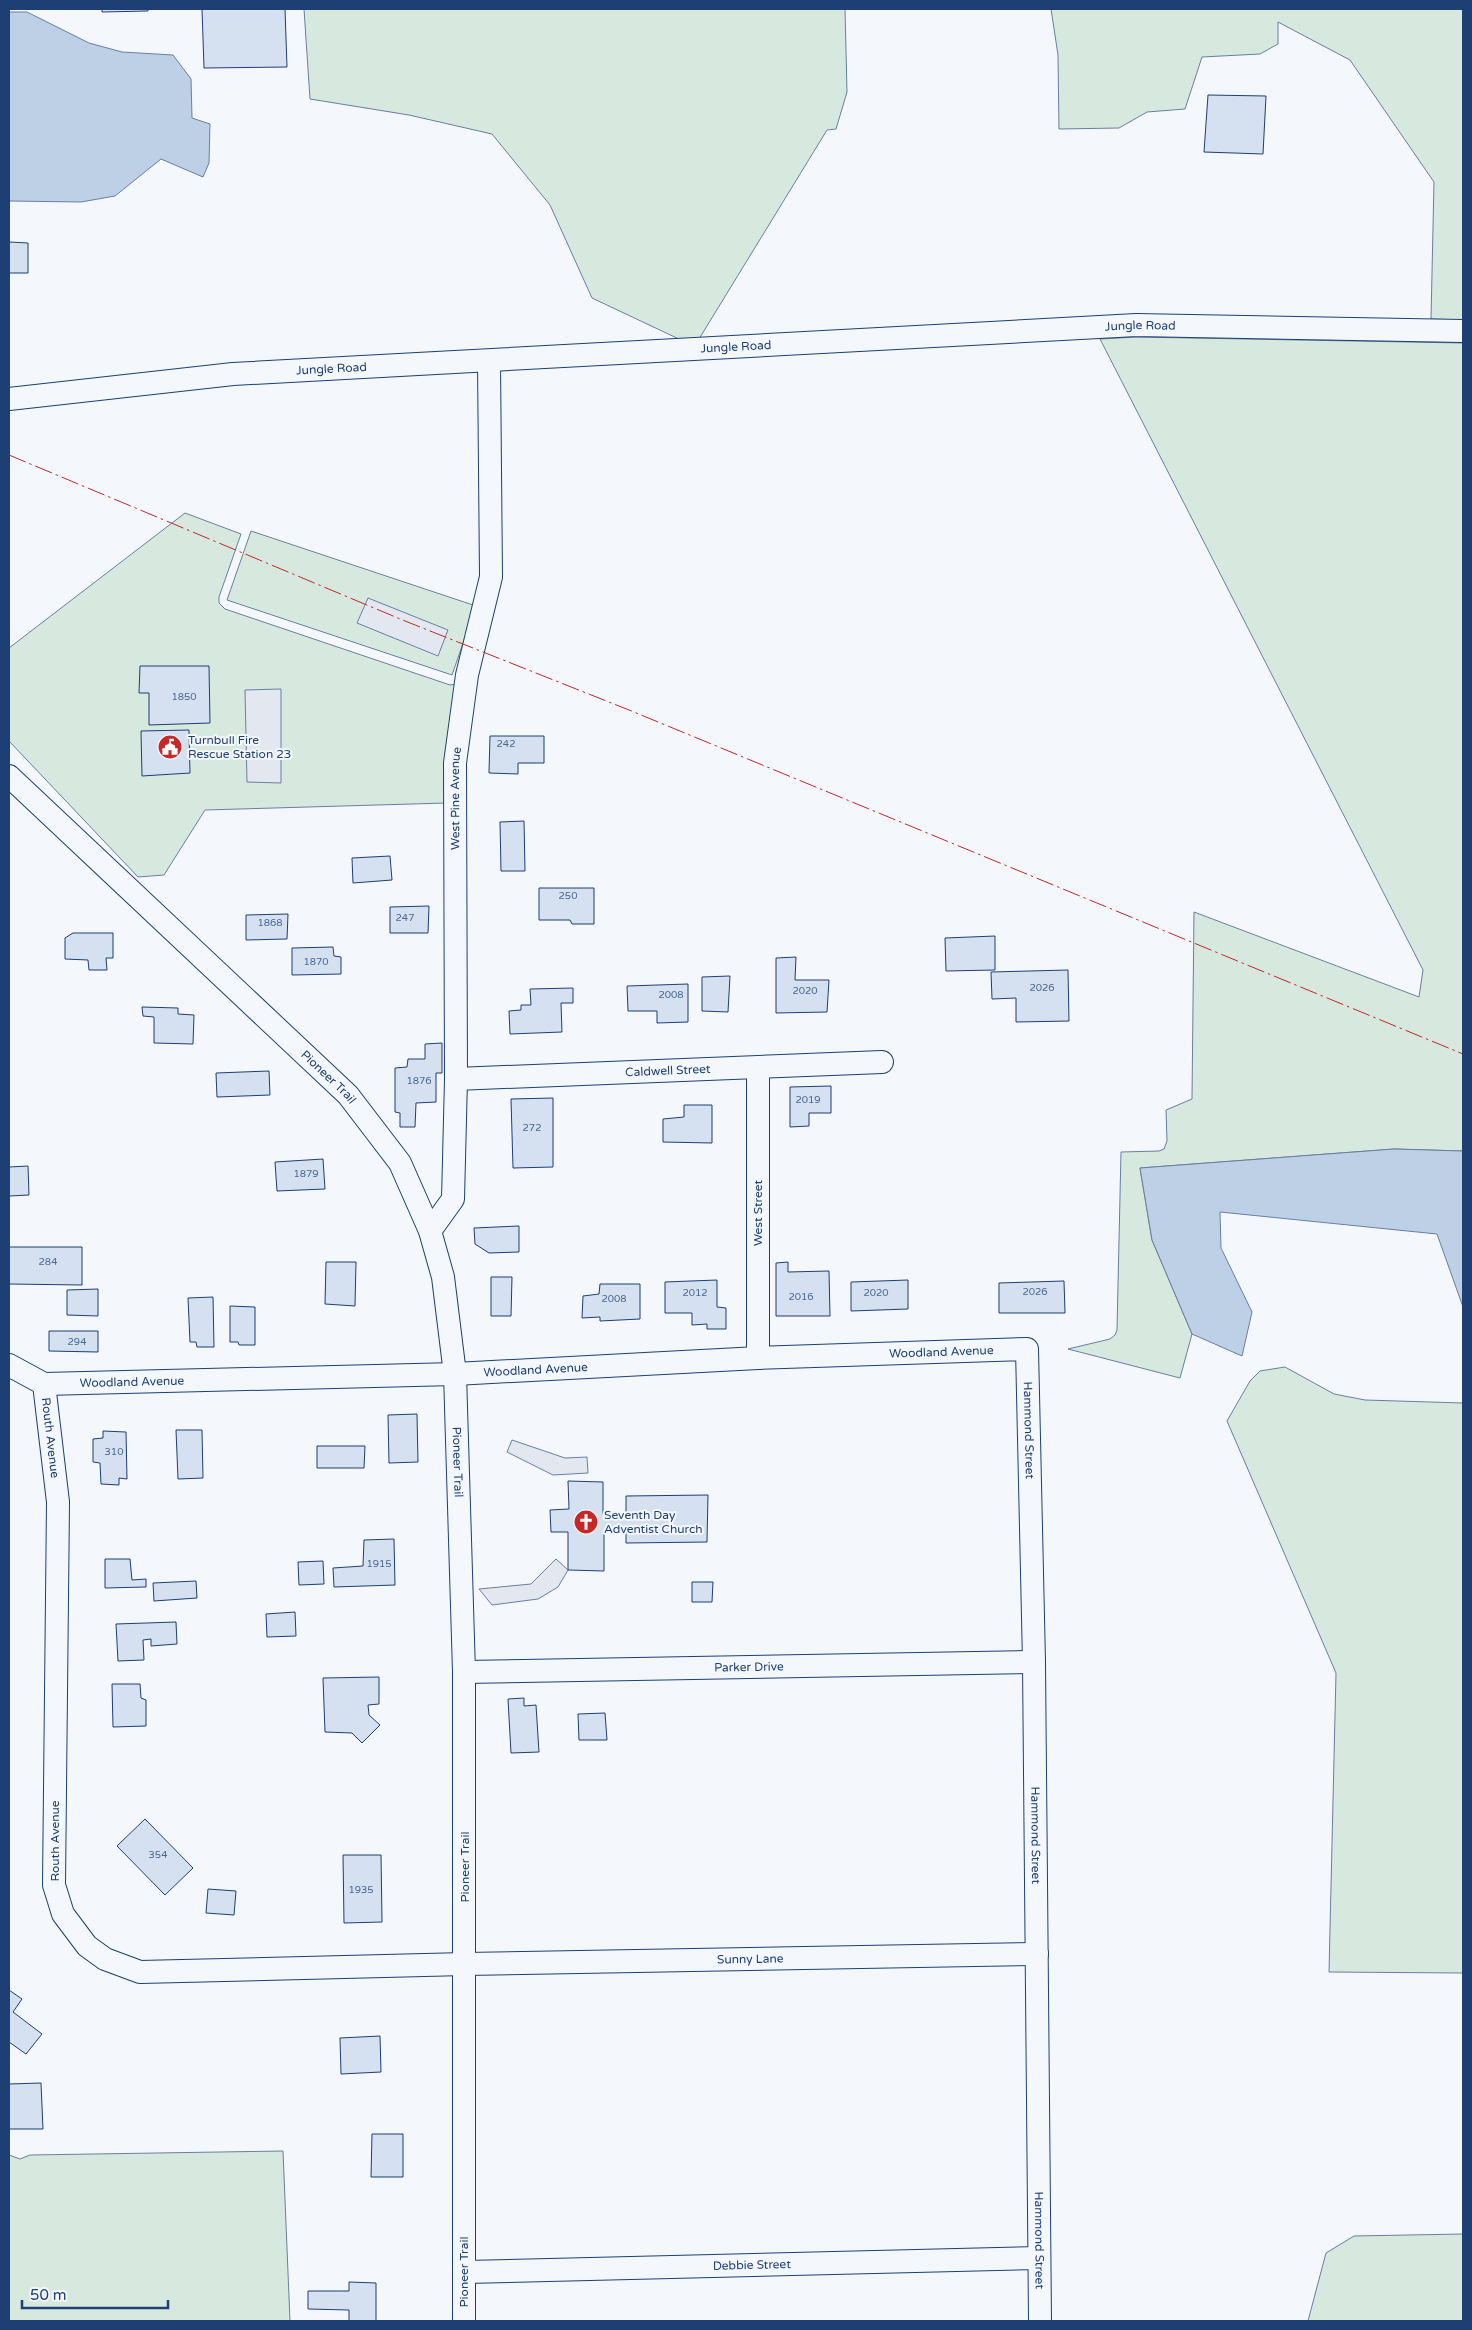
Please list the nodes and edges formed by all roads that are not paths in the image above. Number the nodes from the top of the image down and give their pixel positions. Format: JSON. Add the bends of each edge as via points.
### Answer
{"nodes":[{"id":1,"x":1463,"y":331,"type":"edge"},
{"id":2,"x":489,"y":362,"type":"junction"},
{"id":3,"x":9,"y":399,"type":"edge"},
{"id":4,"x":9,"y":776,"type":"edge"},
{"id":5,"x":882,"y":1062,"type":"dead end"},
{"id":6,"x":758,"y":1068,"type":"junction"},
{"id":7,"x":456,"y":1079,"type":"junction"},
{"id":8,"x":430,"y":1231,"type":"junction"},
{"id":9,"x":1027,"y":1349,"type":"joint"},
{"id":10,"x":758,"y":1358,"type":"junction"},
{"id":11,"x":9,"y":1365,"type":"edge"},
{"id":12,"x":455,"y":1374,"type":"junction"},
{"id":13,"x":44,"y":1384,"type":"junction"},
{"id":14,"x":1034,"y":1662,"type":"junction"},
{"id":15,"x":464,"y":1672,"type":"junction"},
{"id":16,"x":1037,"y":1954,"type":"junction"},
{"id":17,"x":465,"y":1964,"type":"junction"},
{"id":18,"x":1039,"y":2258,"type":"junction"},
{"id":19,"x":464,"y":2272,"type":"junction"},
{"id":20,"x":464,"y":2321,"type":"edge"},
{"id":21,"x":1040,"y":2321,"type":"edge"}],
"edges":[{"from":1,"to":2,"type":"street","name":"Jungle Road","via":[[1136,325]]},
{"from":2,"to":3,"type":"street","name":"Jungle Road","via":[[232,374]]},
{"from":2,"to":7,"type":"street","name":"West Pine Avenue","via":[[491,577],[467,675],[455,763]]},
{"from":4,"to":8,"type":"street","name":"Pioneer Trail","via":[[348,1095],[400,1163]]},
{"from":5,"to":6,"type":"street","name":"Caldwell Street"},
{"from":6,"to":7,"type":"street","name":"Caldwell Street"},
{"from":6,"to":10,"type":"street","name":"West Street"},
{"from":7,"to":8,"type":"street","name":"West Pine Avenue","via":[[453,1199]]},
{"from":8,"to":12,"type":"street","name":"Pioneer Trail","via":[[443,1277]]},
{"from":9,"to":10,"type":"street","name":"Woodland Avenue"},
{"from":9,"to":14,"type":"street","name":"Hammond Street"},
{"from":10,"to":12,"type":"street","name":"Woodland Avenue"},
{"from":11,"to":13,"type":"street","name":"Routh Avenue"},
{"from":12,"to":13,"type":"street","name":"Woodland Avenue"},
{"from":12,"to":15,"type":"street","name":"Pioneer Trail"},
{"from":13,"to":17,"type":"street","name":"Routh Avenue","via":[[58,1502],[54,1885],[63,1914],[87,1946],[105,1959],[140,1972]]},
{"from":14,"to":15,"type":"street","name":"Parker Drive"},
{"from":14,"to":16,"type":"street","name":"Hammond Street"},
{"from":15,"to":17,"type":"street","name":"Pioneer Trail"},
{"from":16,"to":17,"type":"street","name":"Sunny Lane"},
{"from":16,"to":18,"type":"street","name":"Hammond Street"},
{"from":17,"to":19,"type":"street","name":"Pioneer Trail"},
{"from":18,"to":19,"type":"street","name":"Debbie Street"},
{"from":18,"to":21,"type":"street","name":"Hammond Street"},
{"from":19,"to":20,"type":"street","name":"Pioneer Trail"}]}
